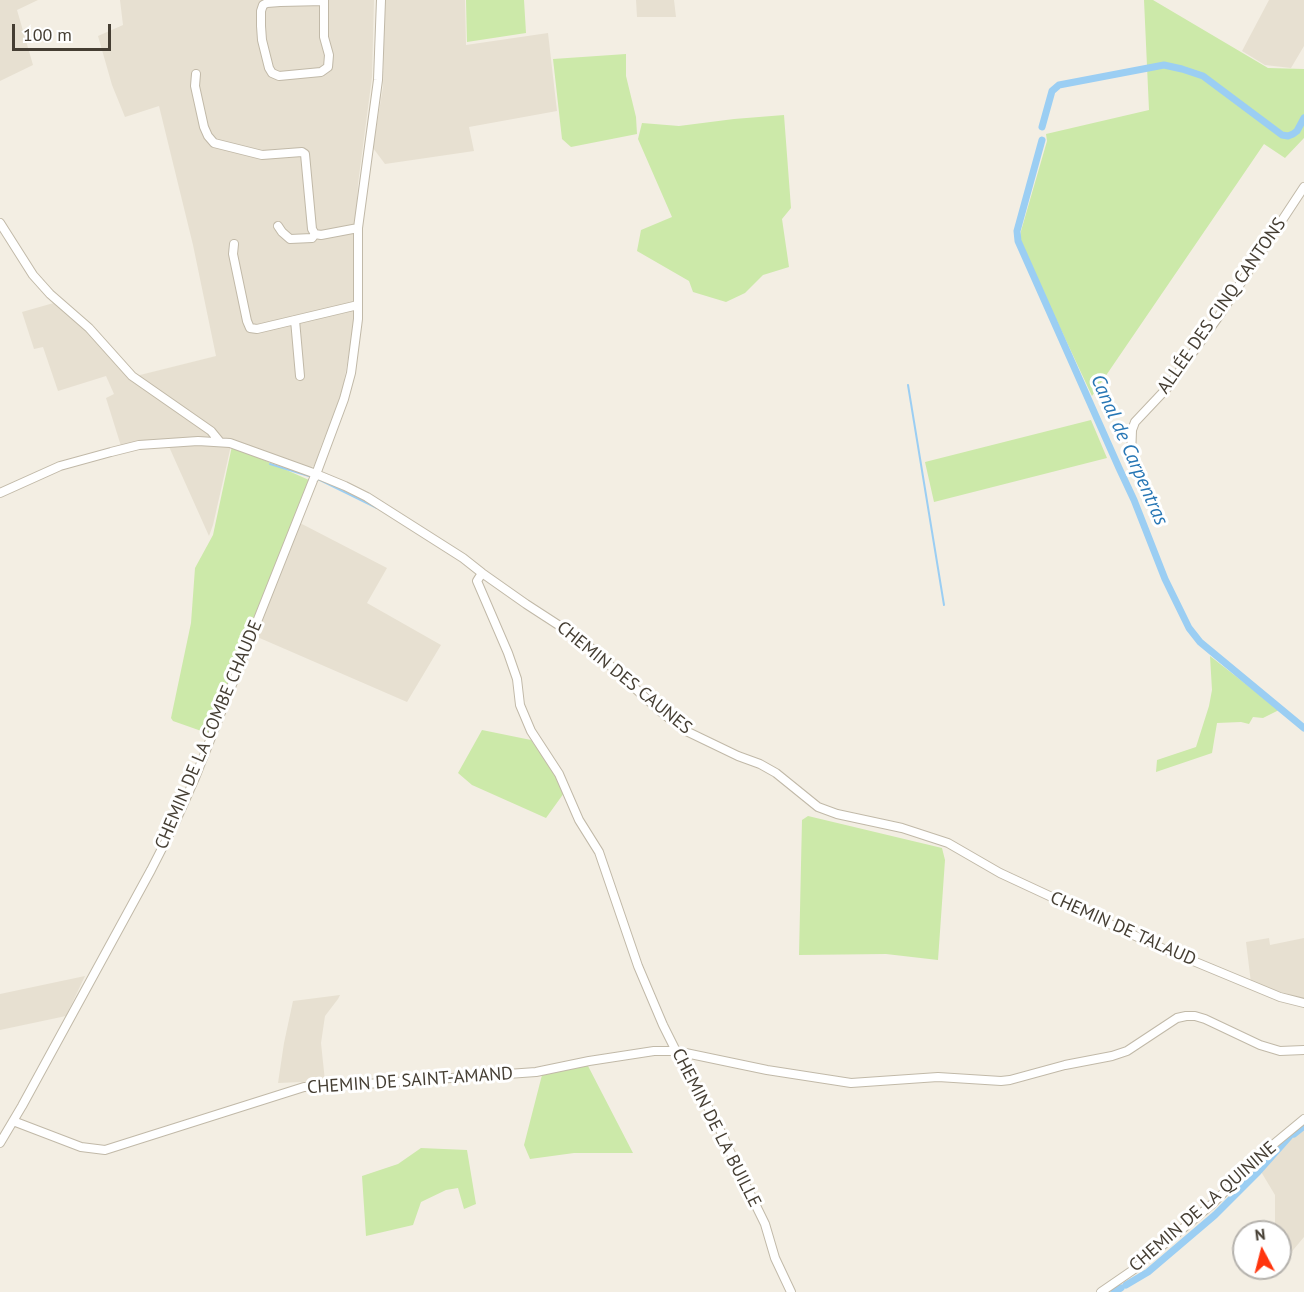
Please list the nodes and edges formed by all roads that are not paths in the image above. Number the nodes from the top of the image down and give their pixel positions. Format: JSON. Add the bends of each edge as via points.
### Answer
{"nodes":[{"id":1,"x":381,"y":0,"type":"edge"},
{"id":2,"x":324,"y":1,"type":"edge"},
{"id":3,"x":196,"y":74,"type":"dead end"},
{"id":4,"x":1304,"y":187,"type":"edge"},
{"id":5,"x":0,"y":223,"type":"edge"},
{"id":6,"x":278,"y":226,"type":"dead end"},
{"id":7,"x":358,"y":228,"type":"junction"},
{"id":8,"x":315,"y":234,"type":"junction"},
{"id":9,"x":234,"y":244,"type":"dead end"},
{"id":10,"x":358,"y":305,"type":"junction"},
{"id":11,"x":295,"y":320,"type":"junction"},
{"id":12,"x":300,"y":376,"type":"dead end"},
{"id":13,"x":220,"y":442,"type":"junction"},
{"id":14,"x":1131,"y":457,"type":"dead end"},
{"id":15,"x":315,"y":476,"type":"junction"},
{"id":16,"x":0,"y":493,"type":"edge"},
{"id":17,"x":482,"y":573,"type":"junction"},
{"id":18,"x":948,"y":843,"type":"joint"},
{"id":19,"x":1304,"y":1003,"type":"edge"},
{"id":20,"x":1304,"y":1050,"type":"edge"},
{"id":21,"x":676,"y":1052,"type":"junction"},
{"id":22,"x":1304,"y":1119,"type":"edge"},
{"id":23,"x":13,"y":1121,"type":"junction"},
{"id":24,"x":0,"y":1143,"type":"edge"},
{"id":25,"x":791,"y":1292,"type":"edge"},
{"id":26,"x":1101,"y":1292,"type":"edge"}],
"edges":[{"from":1,"to":7,"type":"street","name":"CHEMIN DE LA COMBE CHAUDE","via":[[378,80]]},
{"from":2,"to":2,"type":"street","via":[[328,67],[321,72],[279,76],[272,73],[262,40],[262,5]]},
{"from":3,"to":8,"type":"street","via":[[204,127],[214,143],[262,154],[305,154]]},
{"from":4,"to":14,"type":"street","name":"ALLÉE DES CINQ CANTONS","via":[[1168,387],[1135,422]]},
{"from":5,"to":13,"type":"street","via":[[33,275],[132,376],[211,431]]},
{"from":6,"to":8,"type":"street","via":[[290,239],[312,238]]},
{"from":7,"to":8,"type":"street"},
{"from":7,"to":10,"type":"street","name":"CHEMIN DE LA COMBE CHAUDE"},
{"from":9,"to":11,"type":"street","via":[[232,254],[250,328]]},
{"from":10,"to":11,"type":"street"},
{"from":10,"to":15,"type":"street","name":"CHEMIN DE LA COMBE CHAUDE","via":[[351,373]]},
{"from":11,"to":12,"type":"street"},
{"from":13,"to":15,"type":"street","name":"CHEMIN DES CAUNES"},
{"from":13,"to":16,"type":"street","via":[[139,446],[60,466]]},
{"from":15,"to":17,"type":"street","name":"CHEMIN DES CAUNES","via":[[345,486],[382,506]]},
{"from":15,"to":23,"type":"street","name":"CHEMIN DE LA COMBE CHAUDE","via":[[175,823]]},
{"from":17,"to":18,"type":"street","name":"CHEMIN DES CAUNES","via":[[583,641],[684,730],[776,773],[826,811]]},
{"from":17,"to":21,"type":"street","name":"CHEMIN DE LA BUILLE","via":[[477,581],[508,653],[520,705],[599,852],[638,966]]},
{"from":18,"to":19,"type":"street","name":"CHEMIN DE TALAUD","via":[[1000,873],[1157,946],[1280,997]]},
{"from":20,"to":21,"type":"street","name":"CHEMIN DE SAINT-AMAND","via":[[1280,1051],[1205,1019],[1185,1016],[1127,1051],[1001,1081],[938,1077],[851,1083]]},
{"from":21,"to":23,"type":"street","name":"CHEMIN DE SAINT-AMAND","via":[[654,1051],[536,1072],[304,1087],[105,1150],[81,1147]]},
{"from":21,"to":25,"type":"street","name":"CHEMIN DE LA BUILLE","via":[[722,1134],[765,1224]]},
{"from":22,"to":26,"type":"street","name":"CHEMIN DE LA QUININE","via":[[1211,1205]]},
{"from":23,"to":24,"type":"street","name":"CHEMIN DE LA COMBE CHAUDE"}]}
